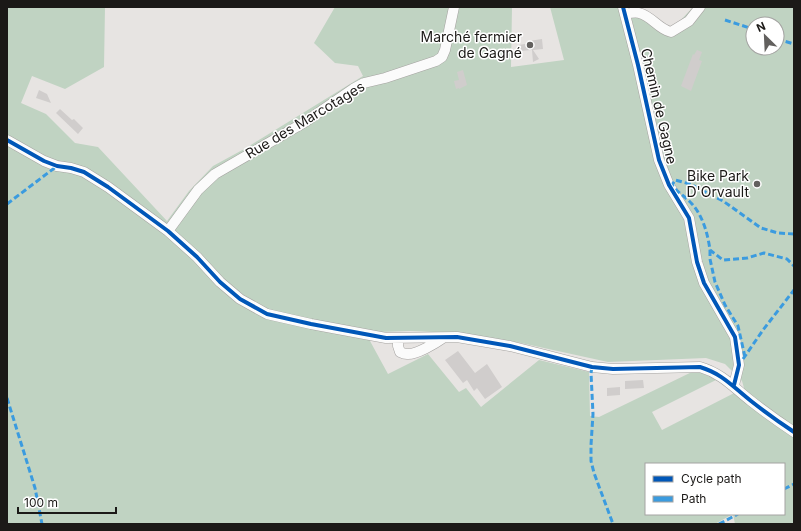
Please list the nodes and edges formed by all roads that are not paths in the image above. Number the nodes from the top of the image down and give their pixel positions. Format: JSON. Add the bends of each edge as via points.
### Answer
{"nodes":[{"id":1,"x":454,"y":7,"type":"edge"},
{"id":2,"x":700,"y":7,"type":"edge"},
{"id":3,"x":625,"y":11,"type":"edge"},
{"id":4,"x":7,"y":140,"type":"edge"},
{"id":5,"x":168,"y":231,"type":"junction"},
{"id":6,"x":398,"y":338,"type":"junction"},
{"id":7,"x":443,"y":338,"type":"junction"},
{"id":8,"x":734,"y":385,"type":"junction"},
{"id":9,"x":794,"y":432,"type":"edge"}],
"edges":[{"from":1,"to":5,"type":"street","name":"Rue des Marcotages","via":[[442,57],[353,88],[305,122],[215,174],[198,190]]},
{"from":2,"to":3,"type":"street","via":[[689,21],[670,32],[638,12]]},
{"from":3,"to":8,"type":"street","name":"Chemin de Gagne","via":[[659,160],[669,185],[690,218],[697,262],[704,283],[735,337],[739,365]]},
{"from":4,"to":5,"type":"street","via":[[44,161],[84,172]]},
{"from":5,"to":6,"type":"street","via":[[235,295],[267,314],[386,338]]},
{"from":6,"to":7,"type":"street"},
{"from":6,"to":7,"type":"street","via":[[400,352],[407,354],[423,350]]},
{"from":7,"to":8,"type":"street","via":[[457,337],[510,346],[592,367],[700,367],[712,370]]},
{"from":8,"to":9,"type":"street"}]}
